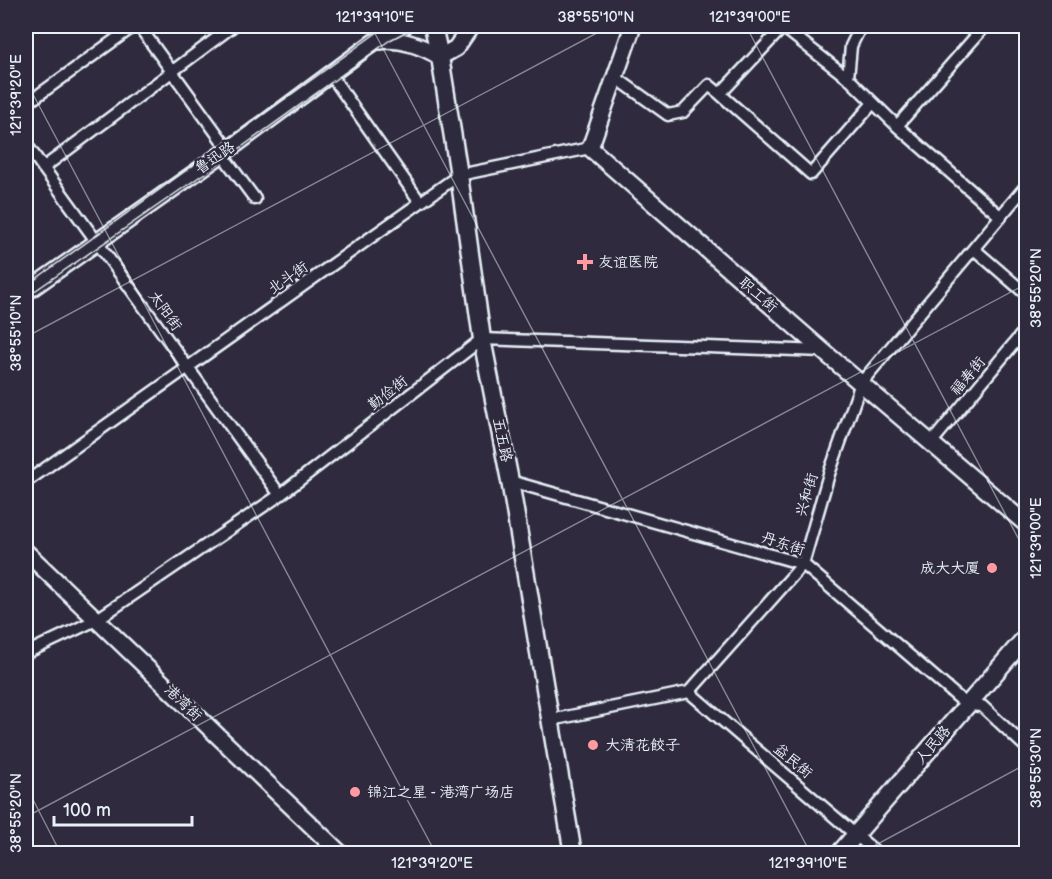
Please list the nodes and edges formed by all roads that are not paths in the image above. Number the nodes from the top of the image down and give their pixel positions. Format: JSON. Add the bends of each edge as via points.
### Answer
{"nodes":[{"id":1,"x":134,"y":26,"type":"edge"},
{"id":2,"x":139,"y":26,"type":"edge"},
{"id":3,"x":233,"y":26,"type":"edge"},
{"id":4,"x":374,"y":26,"type":"edge"},
{"id":5,"x":404,"y":26,"type":"edge"},
{"id":6,"x":433,"y":26,"type":"edge"},
{"id":7,"x":471,"y":26,"type":"edge"},
{"id":8,"x":633,"y":26,"type":"edge"},
{"id":9,"x":861,"y":26,"type":"edge"},
{"id":10,"x":985,"y":26,"type":"edge"},
{"id":11,"x":374,"y":42,"type":"junction"},
{"id":12,"x":440,"y":57,"type":"junction"},
{"id":13,"x":173,"y":73,"type":"junction"},
{"id":14,"x":331,"y":75,"type":"junction"},
{"id":15,"x":615,"y":77,"type":"junction"},
{"id":16,"x":848,"y":78,"type":"junction"},
{"id":17,"x":720,"y":94,"type":"junction"},
{"id":18,"x":873,"y":103,"type":"junction"},
{"id":19,"x":26,"y":104,"type":"edge"},
{"id":20,"x":897,"y":126,"type":"junction"},
{"id":21,"x":26,"y":144,"type":"edge"},
{"id":22,"x":590,"y":148,"type":"junction"},
{"id":23,"x":225,"y":151,"type":"junction"},
{"id":24,"x":43,"y":168,"type":"junction"},
{"id":25,"x":459,"y":175,"type":"junction"},
{"id":26,"x":1026,"y":186,"type":"edge"},
{"id":27,"x":255,"y":199,"type":"dead end"},
{"id":28,"x":420,"y":202,"type":"junction"},
{"id":29,"x":1001,"y":217,"type":"junction"},
{"id":30,"x":97,"y":241,"type":"junction"},
{"id":31,"x":974,"y":249,"type":"junction"},
{"id":32,"x":26,"y":292,"type":"edge"},
{"id":33,"x":1026,"y":294,"type":"edge"},
{"id":34,"x":1026,"y":329,"type":"edge"},
{"id":35,"x":482,"y":339,"type":"junction"},
{"id":36,"x":823,"y":351,"type":"junction"},
{"id":37,"x":188,"y":368,"type":"junction"},
{"id":38,"x":861,"y":383,"type":"junction"},
{"id":39,"x":932,"y":442,"type":"junction"},
{"id":40,"x":510,"y":481,"type":"junction"},
{"id":41,"x":26,"y":482,"type":"edge"},
{"id":42,"x":280,"y":495,"type":"junction"},
{"id":43,"x":1026,"y":524,"type":"edge"},
{"id":44,"x":26,"y":552,"type":"edge"},
{"id":45,"x":803,"y":564,"type":"junction"},
{"id":46,"x":96,"y":620,"type":"junction"},
{"id":47,"x":1026,"y":637,"type":"edge"},
{"id":48,"x":26,"y":653,"type":"edge"},
{"id":49,"x":1026,"y":654,"type":"edge"},
{"id":50,"x":689,"y":692,"type":"junction"},
{"id":51,"x":974,"y":706,"type":"junction"},
{"id":52,"x":551,"y":720,"type":"junction"},
{"id":53,"x":1026,"y":747,"type":"edge"},
{"id":54,"x":858,"y":843,"type":"edge"},
{"id":55,"x":341,"y":854,"type":"edge"},
{"id":56,"x":573,"y":854,"type":"edge"},
{"id":57,"x":839,"y":854,"type":"edge"},
{"id":58,"x":878,"y":854,"type":"edge"}],
"edges":[{"from":1,"to":19,"type":"street"},
{"from":2,"to":13,"type":"street"},
{"from":3,"to":13,"type":"street"},
{"from":4,"to":11,"type":"main road"},
{"from":5,"to":11,"type":"main road","name":"鲁迅路"},
{"from":6,"to":12,"type":"main road","name":"五五路"},
{"from":7,"to":12,"type":"main road","via":[[456,48]]},
{"from":8,"to":15,"type":"main road"},
{"from":9,"to":16,"type":"street","via":[[851,46]]},
{"from":10,"to":20,"type":"street"},
{"from":11,"to":12,"type":"main road","via":[[399,41]]},
{"from":11,"to":14,"type":"main road","name":"鲁迅路"},
{"from":12,"to":25,"type":"main road","name":"五五路"},
{"from":13,"to":23,"type":"street"},
{"from":13,"to":24,"type":"street"},
{"from":14,"to":23,"type":"main road","name":"鲁迅路"},
{"from":14,"to":28,"type":"street"},
{"from":15,"to":17,"type":"street","via":[[668,115],[683,112],[709,85]]},
{"from":15,"to":22,"type":"main road"},
{"from":16,"to":17,"type":"street","via":[[783,27]]},
{"from":16,"to":18,"type":"street"},
{"from":17,"to":18,"type":"street","via":[[811,174]]},
{"from":18,"to":20,"type":"street"},
{"from":20,"to":29,"type":"street"},
{"from":21,"to":24,"type":"street","name":"太阳街"},
{"from":22,"to":25,"type":"street","name":"北斗街"},
{"from":22,"to":36,"type":"main road","name":"职工街"},
{"from":23,"to":27,"type":"street"},
{"from":23,"to":30,"type":"main road","name":"鲁迅路"},
{"from":24,"to":30,"type":"street","name":"太阳街"},
{"from":25,"to":28,"type":"street","name":"北斗街"},
{"from":25,"to":35,"type":"main road","name":"五五路"},
{"from":26,"to":29,"type":"street","name":"兴和街"},
{"from":28,"to":37,"type":"street","name":"北斗街"},
{"from":29,"to":31,"type":"street","name":"兴和街"},
{"from":30,"to":32,"type":"main road","name":"鲁迅路"},
{"from":30,"to":37,"type":"street","name":"太阳街"},
{"from":31,"to":33,"type":"street"},
{"from":31,"to":38,"type":"street","name":"兴和街"},
{"from":34,"to":39,"type":"street","name":"福寿街"},
{"from":35,"to":36,"type":"street"},
{"from":35,"to":40,"type":"main road","name":"五五路"},
{"from":35,"to":42,"type":"street","name":"勤俭街"},
{"from":36,"to":38,"type":"main road","name":"职工街"},
{"from":37,"to":41,"type":"street","name":"北斗街"},
{"from":37,"to":42,"type":"street","name":"太阳街"},
{"from":38,"to":39,"type":"main road","name":"职工街"},
{"from":38,"to":45,"type":"street","name":"兴和街"},
{"from":39,"to":43,"type":"main road","name":"职工街"},
{"from":40,"to":45,"type":"street","name":"丹东街"},
{"from":40,"to":52,"type":"main road","name":"五五路"},
{"from":42,"to":46,"type":"street","name":"勤俭街"},
{"from":44,"to":46,"type":"main road","name":"港湾街"},
{"from":45,"to":50,"type":"street","name":"兴和街"},
{"from":45,"to":51,"type":"street","name":"丹东街"},
{"from":46,"to":48,"type":"street","name":"勤俭街"},
{"from":46,"to":55,"type":"main road","name":"港湾街"},
{"from":47,"to":51,"type":"main road","name":"人民路"},
{"from":49,"to":51,"type":"main road","name":"人民路"},
{"from":50,"to":52,"type":"street"},
{"from":50,"to":54,"type":"street","name":"益民街"},
{"from":51,"to":53,"type":"street","name":"丹东街"},
{"from":51,"to":54,"type":"main road","name":"人民路"},
{"from":52,"to":56,"type":"main road","name":"五五路"},
{"from":54,"to":57,"type":"main road","name":"人民路"},
{"from":54,"to":58,"type":"street","name":"益民街"}]}
